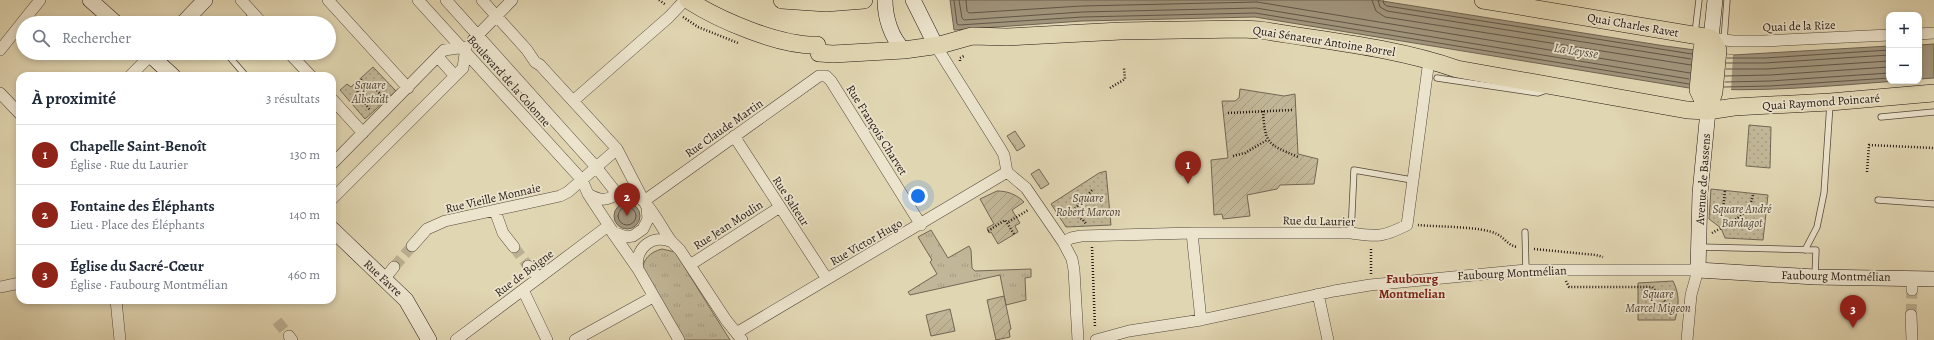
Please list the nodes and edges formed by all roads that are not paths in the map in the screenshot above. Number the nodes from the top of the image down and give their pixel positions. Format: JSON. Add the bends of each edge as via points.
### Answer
{"nodes":[{"id":1,"x":40,"y":0,"type":"edge"},
{"id":2,"x":90,"y":0,"type":"edge"},
{"id":3,"x":205,"y":0,"type":"edge"},
{"id":4,"x":241,"y":0,"type":"edge"},
{"id":5,"x":328,"y":0,"type":"edge"},
{"id":6,"x":418,"y":0,"type":"edge"},
{"id":7,"x":446,"y":0,"type":"edge"},
{"id":8,"x":482,"y":0,"type":"edge"},
{"id":9,"x":512,"y":0,"type":"edge"},
{"id":10,"x":687,"y":0,"type":"edge"},
{"id":11,"x":782,"y":0,"type":"edge"},
{"id":12,"x":861,"y":0,"type":"edge"},
{"id":13,"x":885,"y":0,"type":"edge"},
{"id":14,"x":913,"y":0,"type":"edge"},
{"id":15,"x":1483,"y":0,"type":"edge"},
{"id":16,"x":1699,"y":0,"type":"edge"},
{"id":17,"x":1715,"y":0,"type":"edge"},
{"id":18,"x":1727,"y":0,"type":"edge"},
{"id":19,"x":253,"y":14,"type":"edge"},
{"id":20,"x":27,"y":16,"type":"edge"},
{"id":21,"x":108,"y":16,"type":"edge"},
{"id":22,"x":190,"y":16,"type":"edge"},
{"id":23,"x":496,"y":16,"type":"junction"},
{"id":24,"x":16,"y":30,"type":"edge"},
{"id":25,"x":1934,"y":33,"type":"edge"},
{"id":26,"x":1922,"y":34,"type":"edge"},
{"id":27,"x":478,"y":35,"type":"junction"},
{"id":28,"x":1886,"y":35,"type":"edge"},
{"id":29,"x":1710,"y":42,"type":"junction"},
{"id":30,"x":936,"y":46,"type":"junction"},
{"id":31,"x":464,"y":49,"type":"junction"},
{"id":32,"x":0,"y":50,"type":"edge"},
{"id":33,"x":904,"y":50,"type":"junction"},
{"id":34,"x":438,"y":57,"type":"junction"},
{"id":35,"x":145,"y":60,"type":"edge"},
{"id":36,"x":157,"y":60,"type":"edge"},
{"id":37,"x":232,"y":60,"type":"edge"},
{"id":38,"x":296,"y":60,"type":"edge"},
{"id":39,"x":1429,"y":60,"type":"junction"},
{"id":40,"x":134,"y":72,"type":"edge"},
{"id":41,"x":169,"y":72,"type":"edge"},
{"id":42,"x":243,"y":72,"type":"edge"},
{"id":43,"x":307,"y":72,"type":"edge"},
{"id":44,"x":455,"y":76,"type":"junction"},
{"id":45,"x":819,"y":76,"type":"joint"},
{"id":46,"x":1437,"y":78,"type":"dead end"},
{"id":47,"x":1559,"y":87,"type":"junction"},
{"id":48,"x":408,"y":88,"type":"junction"},
{"id":49,"x":0,"y":93,"type":"edge"},
{"id":50,"x":1934,"y":93,"type":"edge"},
{"id":51,"x":573,"y":101,"type":"junction"},
{"id":52,"x":1830,"y":102,"type":"junction"},
{"id":53,"x":336,"y":107,"type":"edge"},
{"id":54,"x":16,"y":110,"type":"edge"},
{"id":55,"x":1708,"y":111,"type":"junction"},
{"id":56,"x":1934,"y":112,"type":"edge"},
{"id":57,"x":1881,"y":117,"type":"dead end"},
{"id":58,"x":363,"y":133,"type":"junction"},
{"id":59,"x":734,"y":136,"type":"junction"},
{"id":60,"x":617,"y":149,"type":"junction"},
{"id":61,"x":336,"y":160,"type":"edge"},
{"id":62,"x":626,"y":167,"type":"junction"},
{"id":63,"x":596,"y":168,"type":"junction"},
{"id":64,"x":1007,"y":172,"type":"junction"},
{"id":65,"x":1412,"y":180,"type":"junction"},
{"id":66,"x":585,"y":188,"type":"junction"},
{"id":67,"x":336,"y":195,"type":"edge"},
{"id":68,"x":618,"y":195,"type":"junction"},
{"id":69,"x":1878,"y":200,"type":"dead end"},
{"id":70,"x":644,"y":201,"type":"junction"},
{"id":71,"x":1934,"y":204,"type":"edge"},
{"id":72,"x":780,"y":207,"type":"junction"},
{"id":73,"x":496,"y":211,"type":"junction"},
{"id":74,"x":921,"y":225,"type":"junction"},
{"id":75,"x":608,"y":226,"type":"junction"},
{"id":76,"x":1525,"y":232,"type":"dead end"},
{"id":77,"x":639,"y":233,"type":"junction"},
{"id":78,"x":1192,"y":233,"type":"junction"},
{"id":79,"x":1351,"y":233,"type":"junction"},
{"id":80,"x":336,"y":237,"type":"edge"},
{"id":81,"x":672,"y":242,"type":"junction"},
{"id":82,"x":1063,"y":242,"type":"junction"},
{"id":83,"x":1699,"y":242,"type":"junction"},
{"id":84,"x":646,"y":244,"type":"junction"},
{"id":85,"x":412,"y":246,"type":"tunnel mouth"},
{"id":86,"x":514,"y":247,"type":"tunnel mouth"},
{"id":87,"x":1805,"y":250,"type":"junction"},
{"id":88,"x":690,"y":265,"type":"junction"},
{"id":89,"x":528,"y":266,"type":"tunnel mouth"},
{"id":90,"x":394,"y":267,"type":"tunnel mouth"},
{"id":91,"x":638,"y":269,"type":"junction"},
{"id":92,"x":1526,"y":270,"type":"junction"},
{"id":93,"x":1698,"y":270,"type":"junction"},
{"id":94,"x":1815,"y":277,"type":"junction"},
{"id":95,"x":384,"y":278,"type":"junction"},
{"id":96,"x":539,"y":278,"type":"junction"},
{"id":97,"x":827,"y":279,"type":"junction"},
{"id":98,"x":1934,"y":279,"type":"edge"},
{"id":99,"x":16,"y":284,"type":"edge"},
{"id":100,"x":0,"y":287,"type":"edge"},
{"id":101,"x":523,"y":290,"type":"junction"},
{"id":102,"x":653,"y":297,"type":"junction"},
{"id":103,"x":1319,"y":297,"type":"junction"},
{"id":104,"x":116,"y":304,"type":"edge"},
{"id":105,"x":1911,"y":316,"type":"tunnel mouth"},
{"id":106,"x":1201,"y":320,"type":"junction"},
{"id":107,"x":740,"y":336,"type":"edge"},
{"id":108,"x":427,"y":337,"type":"edge"},
{"id":109,"x":120,"y":340,"type":"edge"},
{"id":110,"x":456,"y":340,"type":"edge"},
{"id":111,"x":547,"y":340,"type":"edge"},
{"id":112,"x":576,"y":340,"type":"edge"},
{"id":113,"x":679,"y":340,"type":"edge"},
{"id":114,"x":1078,"y":340,"type":"edge"},
{"id":115,"x":1096,"y":340,"type":"edge"},
{"id":116,"x":1328,"y":340,"type":"edge"},
{"id":117,"x":1687,"y":340,"type":"edge"},
{"id":118,"x":1912,"y":340,"type":"edge"}],
"edges":[{"from":1,"to":20,"type":"street"},
{"from":2,"to":21,"type":"street"},
{"from":3,"to":22,"type":"street"},
{"from":4,"to":19,"type":"street"},
{"from":5,"to":48,"type":"street"},
{"from":6,"to":31,"type":"street","name":"Boulevard de la Colonne"},
{"from":7,"to":27,"type":"street","name":"Boulevard de la Colonne"},
{"from":8,"to":23,"type":"street"},
{"from":9,"to":23,"type":"street"},
{"from":10,"to":33,"type":"main road","name":"Quai Sénateur Antoine Borrel","via":[[708,13],[756,32],[807,45],[817,45],[819,53]]},
{"from":10,"to":51,"type":"street"},
{"from":11,"to":12,"type":"main road","via":[[826,3]]},
{"from":13,"to":33,"type":"street","via":[[886,20]]},
{"from":14,"to":30,"type":"street"},
{"from":15,"to":29,"type":"main road","name":"Quai Charles Ravet"},
{"from":16,"to":29,"type":"lane"},
{"from":17,"to":29,"type":"street"},
{"from":18,"to":29,"type":"lane"},
{"from":23,"to":27,"type":"street"},
{"from":23,"to":51,"type":"street"},
{"from":24,"to":32,"type":"street"},
{"from":25,"to":26,"type":"street"},
{"from":27,"to":31,"type":"street"},
{"from":27,"to":63,"type":"street","name":"Boulevard de la Colonne"},
{"from":28,"to":29,"type":"street","name":"Quai de la Rize"},
{"from":29,"to":55,"type":"main road","via":[[1706,91]]},
{"from":30,"to":33,"type":"main road","name":"Quai Sénateur Antoine Borrel"},
{"from":30,"to":39,"type":"main road","name":"Quai Sénateur Antoine Borrel","via":[[972,36],[1007,37],[1122,30],[1242,29]]},
{"from":30,"to":64,"type":"street","via":[[1004,155]]},
{"from":31,"to":34,"type":"street","via":[[444,50]]},
{"from":31,"to":44,"type":"street","via":[[463,68]]},
{"from":31,"to":66,"type":"street","name":"Boulevard de la Colonne"},
{"from":34,"to":44,"type":"street"},
{"from":34,"to":48,"type":"street"},
{"from":35,"to":40,"type":"street"},
{"from":36,"to":41,"type":"street"},
{"from":37,"to":42,"type":"lane"},
{"from":38,"to":43,"type":"street"},
{"from":39,"to":47,"type":"main road","name":"Quai Sénateur Antoine Borrel","via":[[1457,69]]},
{"from":39,"to":65,"type":"street"},
{"from":44,"to":67,"type":"street"},
{"from":45,"to":59,"type":"street","name":"Rue Claude Martin"},
{"from":45,"to":74,"type":"street","name":"Rue François Charvet","via":[[826,76],[831,81]]},
{"from":46,"to":47,"type":"lane","via":[[1538,93]]},
{"from":47,"to":55,"type":"main road","name":"Quai Sénateur Antoine Borrel","via":[[1682,109]]},
{"from":48,"to":58,"type":"street"},
{"from":49,"to":54,"type":"street"},
{"from":50,"to":52,"type":"main road","name":"Quai Raymond Poincaré"},
{"from":51,"to":60,"type":"street"},
{"from":52,"to":55,"type":"main road","name":"Quai Raymond Poincaré","via":[[1734,107]]},
{"from":52,"to":87,"type":"lane","via":[[1824,192],[1817,227]]},
{"from":53,"to":58,"type":"street"},
{"from":55,"to":83,"type":"street","name":"Avenue de Bassens"},
{"from":56,"to":57,"type":"lane"},
{"from":58,"to":61,"type":"street"},
{"from":59,"to":70,"type":"street","name":"Rue Claude Martin"},
{"from":59,"to":72,"type":"street","name":"Rue Salteur"},
{"from":60,"to":62,"type":"street"},
{"from":60,"to":63,"type":"street"},
{"from":62,"to":68,"type":"street","via":[[627,182]]},
{"from":62,"to":70,"type":"street"},
{"from":63,"to":66,"type":"street"},
{"from":63,"to":68,"type":"street","name":"Boulevard de la Colonne"},
{"from":64,"to":74,"type":"street","name":"Rue Victor Hugo"},
{"from":64,"to":82,"type":"street","via":[[1021,182]]},
{"from":65,"to":79,"type":"street","name":"Rue du Laurier","via":[[1407,225],[1386,235]]},
{"from":65,"to":79,"type":"lane","via":[[1354,170]]},
{"from":66,"to":68,"type":"street","via":[[603,200]]},
{"from":66,"to":73,"type":"street","name":"Rue Vieille Monnaie"},
{"from":66,"to":75,"type":"street","name":"Boulevard de la Colonne"},
{"from":68,"to":70,"type":"street","via":[[632,194]]},
{"from":68,"to":75,"type":"street","via":[[609,202],[606,209]]},
{"from":69,"to":71,"type":"lane"},
{"from":70,"to":77,"type":"street","via":[[648,219]]},
{"from":70,"to":81,"type":"street"},
{"from":72,"to":88,"type":"street","name":"Rue Jean Moulin"},
{"from":72,"to":97,"type":"street","name":"Rue Salteur"},
{"from":73,"to":85,"type":"street","name":"Rue Vieille Monnaie","via":[[445,222],[427,229]]},
{"from":73,"to":86,"type":"street","via":[[503,233]]},
{"from":74,"to":97,"type":"street","name":"Rue Victor Hugo"},
{"from":75,"to":77,"type":"street","via":[[626,237]]},
{"from":75,"to":91,"type":"street","name":"Boulevard de la Colonne"},
{"from":75,"to":96,"type":"street","name":"Rue de Boigne"},
{"from":76,"to":92,"type":"lane"},
{"from":77,"to":84,"type":"street"},
{"from":78,"to":79,"type":"street","name":"Rue du Laurier"},
{"from":78,"to":82,"type":"street","name":"Rue du Laurier","via":[[1081,236]]},
{"from":78,"to":106,"type":"street"},
{"from":80,"to":95,"type":"street","name":"Rue Favre"},
{"from":81,"to":84,"type":"street","via":[[658,239]]},
{"from":81,"to":88,"type":"street"},
{"from":82,"to":114,"type":"street","via":[[1072,259],[1074,270]]},
{"from":83,"to":87,"type":"lane"},
{"from":83,"to":93,"type":"street","name":"Avenue de Bassens"},
{"from":84,"to":91,"type":"street","via":[[638,253]]},
{"from":87,"to":94,"type":"lane","via":[[1816,250]]},
{"from":88,"to":107,"type":"street","via":[[726,320]]},
{"from":89,"to":96,"type":"street"},
{"from":90,"to":95,"type":"street"},
{"from":91,"to":102,"type":"street","name":"Boulevard de la Colonne"},
{"from":92,"to":93,"type":"street","name":"Faubourg Montmélian"},
{"from":92,"to":103,"type":"street","name":"Faubourg Montmélian","via":[[1370,285]]},
{"from":93,"to":94,"type":"street","name":"Faubourg Montmélian"},
{"from":93,"to":117,"type":"street","via":[[1691,295]]},
{"from":94,"to":98,"type":"street","name":"Faubourg Montmélian","via":[[1912,284]]},
{"from":95,"to":108,"type":"street","name":"Rue Favre","via":[[406,300]]},
{"from":96,"to":101,"type":"street","name":"Rue de Boigne"},
{"from":97,"to":107,"type":"street","name":"Rue Victor Hugo"},
{"from":99,"to":100,"type":"street"},
{"from":101,"to":110,"type":"street","name":"Rue de Boigne"},
{"from":101,"to":111,"type":"street"},
{"from":102,"to":112,"type":"street"},
{"from":102,"to":113,"type":"street","name":"Boulevard de la Colonne"},
{"from":103,"to":106,"type":"street","name":"Faubourg Montmélian"},
{"from":103,"to":116,"type":"street"},
{"from":104,"to":109,"type":"street"},
{"from":105,"to":118,"type":"street"},
{"from":106,"to":115,"type":"street","name":"Faubourg Montmélian","via":[[1129,331]]}]}
